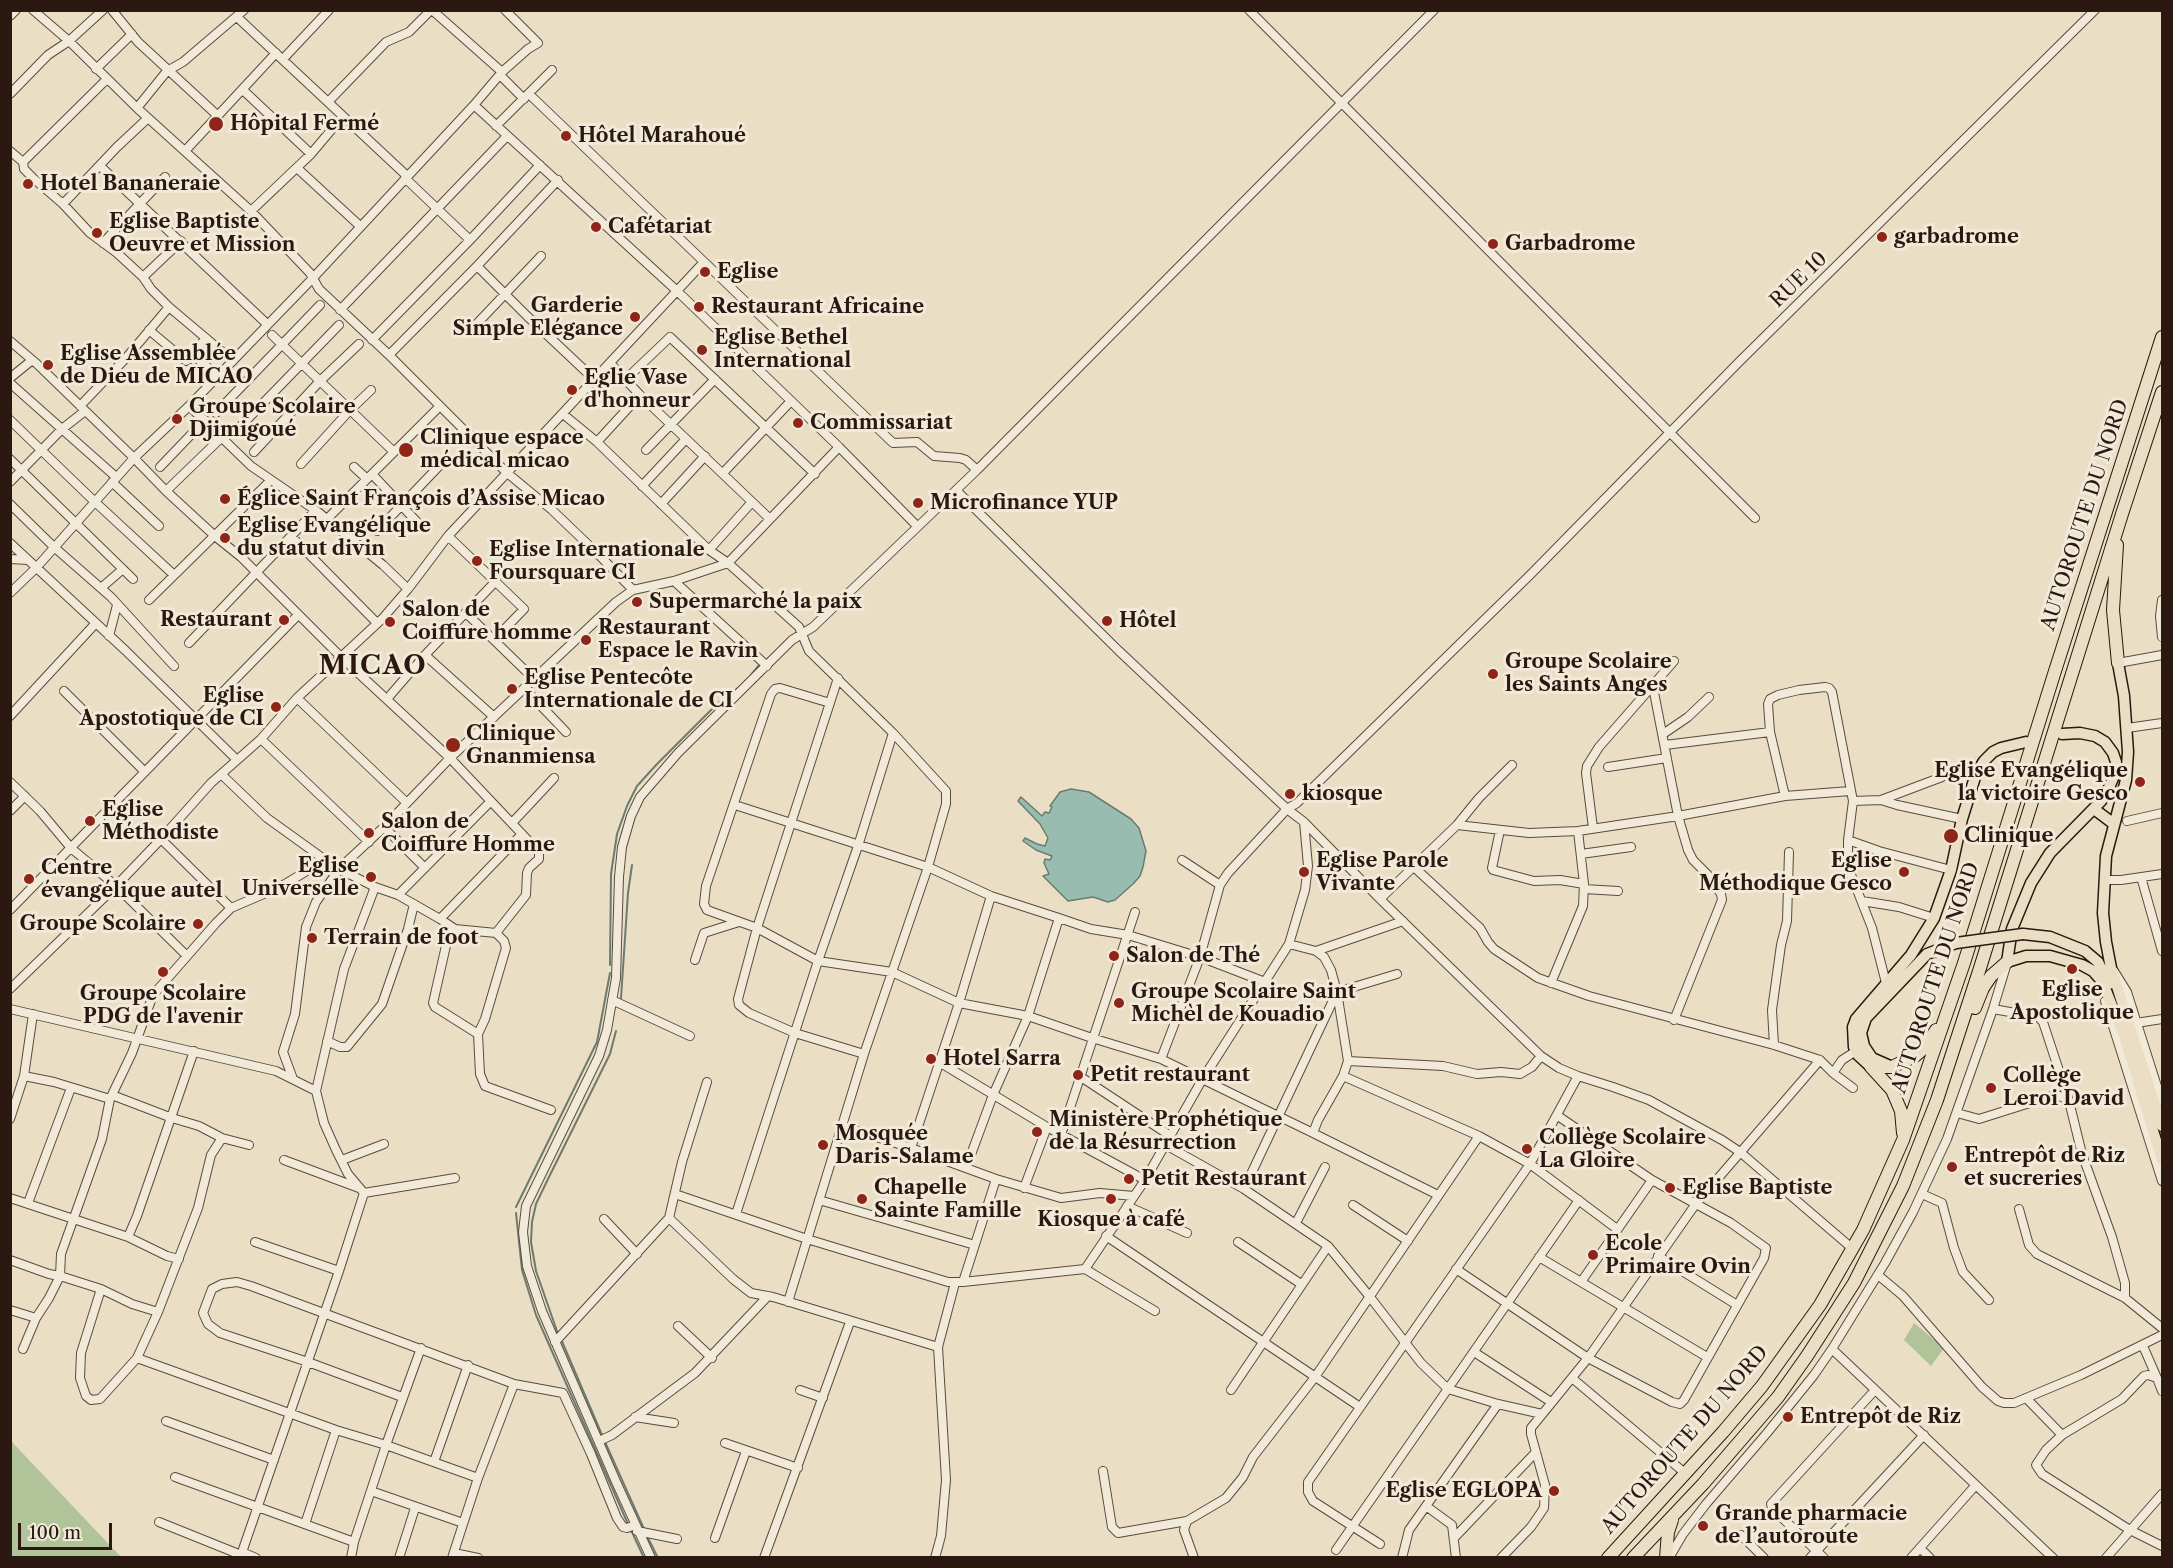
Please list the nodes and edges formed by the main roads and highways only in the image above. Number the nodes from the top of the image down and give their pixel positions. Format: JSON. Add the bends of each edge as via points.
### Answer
{"nodes":[{"id":1,"x":2163,"y":337,"type":"edge"},
{"id":2,"x":2163,"y":392,"type":"edge"},
{"id":3,"x":2122,"y":514,"type":"junction"},
{"id":4,"x":2118,"y":663,"type":"joint"},
{"id":5,"x":2062,"y":734,"type":"dead end"},
{"id":6,"x":2025,"y":742,"type":"dead end"},
{"id":7,"x":2094,"y":809,"type":"junction"},
{"id":8,"x":2114,"y":824,"type":"junction"},
{"id":9,"x":2007,"y":962,"type":"junction"},
{"id":10,"x":1953,"y":994,"type":"junction"},
{"id":11,"x":2124,"y":1036,"type":"junction"},
{"id":12,"x":1871,"y":1067,"type":"junction"},
{"id":13,"x":1892,"y":1067,"type":"junction"},
{"id":14,"x":1937,"y":1100,"type":"junction"},
{"id":15,"x":2163,"y":1126,"type":"edge"},
{"id":16,"x":1903,"y":1140,"type":"junction"},
{"id":17,"x":2163,"y":1160,"type":"edge"},
{"id":18,"x":1675,"y":1513,"type":"junction"},
{"id":19,"x":1608,"y":1557,"type":"edge"},
{"id":20,"x":1634,"y":1557,"type":"edge"},
{"id":21,"x":1668,"y":1557,"type":"edge"}],
"edges":[{"from":1,"to":10,"type":"highway","name":"AUTOROUTE DU NORD"},
{"from":2,"to":3,"type":"highway","name":"AUTOROUTE DU NORD"},
{"from":3,"to":4,"type":"highway","via":[[2113,609]]},
{"from":3,"to":14,"type":"highway","name":"AUTOROUTE DU NORD"},
{"from":4,"to":8,"type":"main road","via":[[2128,752],[2126,780]]},
{"from":5,"to":7,"type":"main road","via":[[2095,736],[2114,753],[2114,779]]},
{"from":6,"to":12,"type":"main road","via":[[2001,747],[1976,774],[1934,918],[1911,955],[1856,1018],[1852,1038],[1856,1051]]},
{"from":7,"to":8,"type":"main road"},
{"from":7,"to":9,"type":"main road","via":[[2050,853],[2031,883],[2012,929]]},
{"from":8,"to":15,"type":"main road","via":[[2104,880],[2106,942]]},
{"from":9,"to":11,"type":"main road","via":[[2050,956],[2089,968],[2105,988]]},
{"from":9,"to":14,"type":"highway","via":[[1983,988]]},
{"from":10,"to":13,"type":"highway","via":[[1924,1048]]},
{"from":10,"to":16,"type":"highway","name":"AUTOROUTE DU NORD"},
{"from":11,"to":13,"type":"main road","bridge":true,"via":[[2108,983],[2092,956],[2050,937],[2023,934],[1956,943],[1927,954],[1866,1018],[1861,1033],[1866,1052]]},
{"from":11,"to":17,"type":"main road"},
{"from":12,"to":13,"type":"highway"},
{"from":12,"to":16,"type":"highway","via":[[1898,1101],[1904,1121]]},
{"from":14,"to":18,"type":"highway","name":"AUTOROUTE DU NORD","via":[[1886,1222],[1824,1331],[1778,1396]]},
{"from":16,"to":19,"type":"highway","name":"AUTOROUTE DU NORD","via":[[1853,1249],[1791,1348],[1746,1406]]},
{"from":18,"to":20,"type":"highway","name":"AUTOROUTE DU NORD"},
{"from":18,"to":21,"type":"highway","via":[[1668,1532]]}]}
